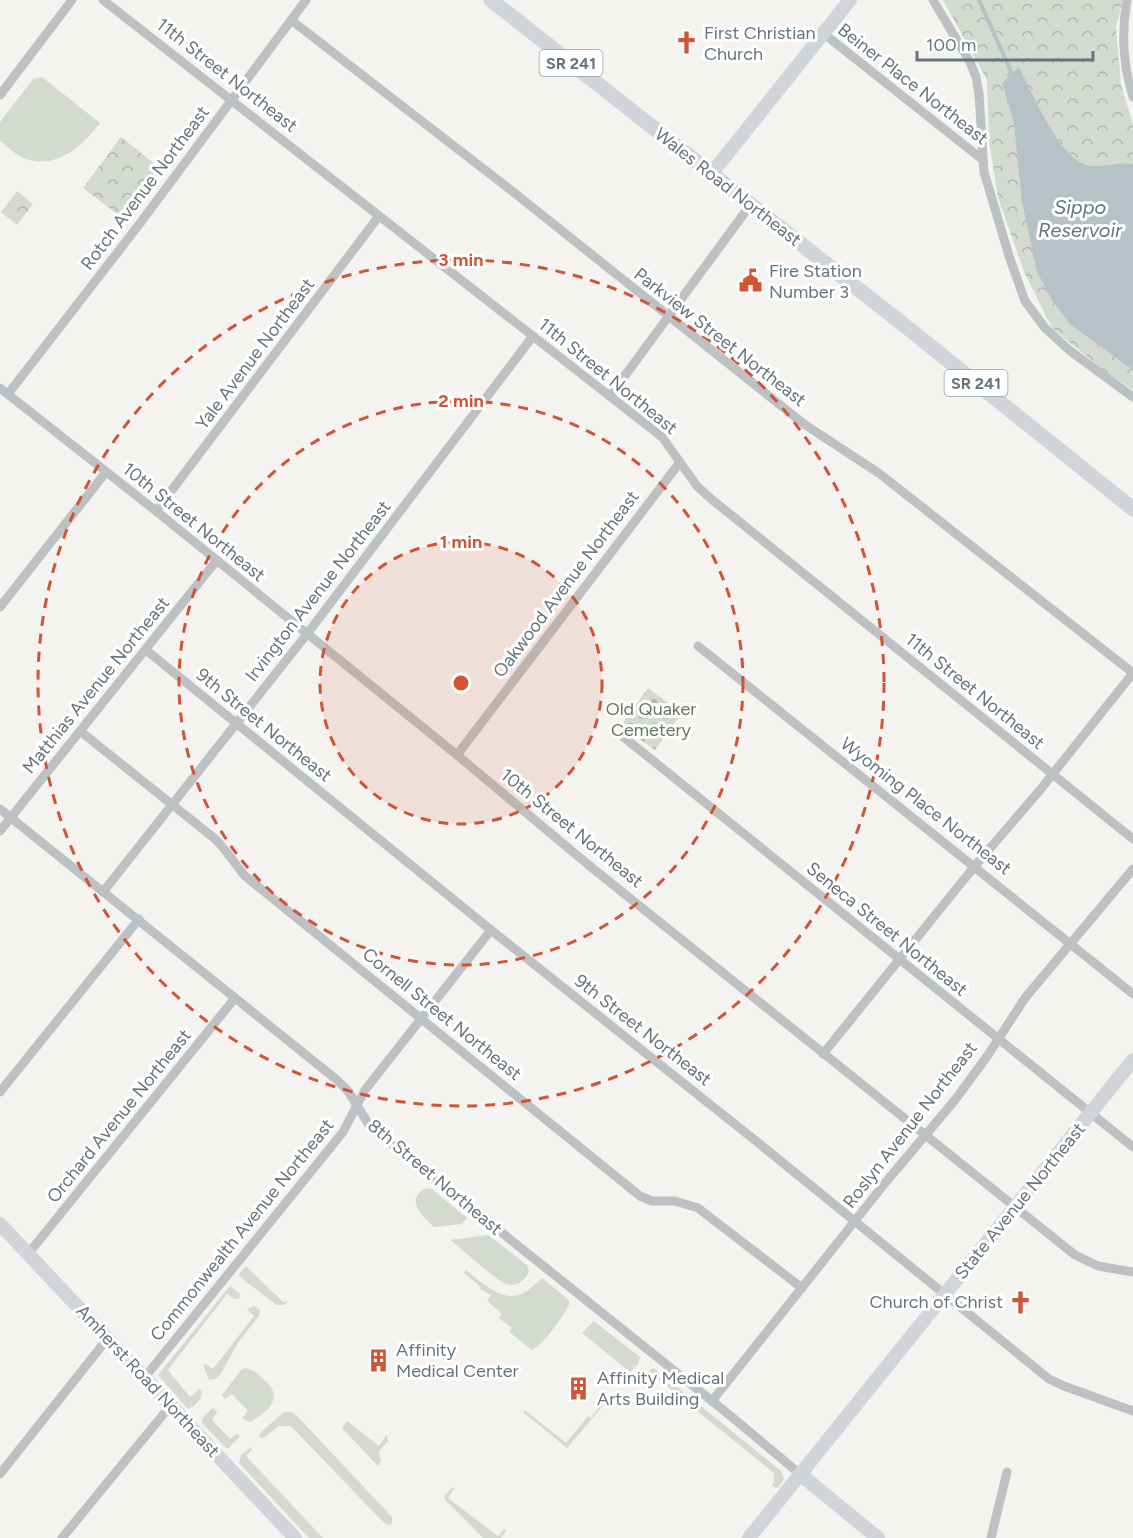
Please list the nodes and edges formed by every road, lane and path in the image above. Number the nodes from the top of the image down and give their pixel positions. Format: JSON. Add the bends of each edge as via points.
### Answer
{"nodes":[{"id":1,"x":72,"y":0,"type":"edge"},
{"id":2,"x":104,"y":0,"type":"edge"},
{"id":3,"x":306,"y":0,"type":"edge"},
{"id":4,"x":491,"y":0,"type":"edge"},
{"id":5,"x":850,"y":0,"type":"edge"},
{"id":6,"x":933,"y":0,"type":"edge"},
{"id":7,"x":1127,"y":0,"type":"edge"},
{"id":8,"x":291,"y":20,"type":"junction"},
{"id":9,"x":823,"y":33,"type":"junction"},
{"id":10,"x":0,"y":95,"type":"edge"},
{"id":11,"x":1133,"y":98,"type":"edge"},
{"id":12,"x":232,"y":100,"type":"junction"},
{"id":13,"x":983,"y":160,"type":"junction"},
{"id":14,"x":712,"y":173,"type":"junction"},
{"id":15,"x":751,"y":204,"type":"junction"},
{"id":16,"x":379,"y":216,"type":"junction"},
{"id":17,"x":668,"y":316,"type":"junction"},
{"id":18,"x":532,"y":336,"type":"junction"},
{"id":19,"x":4,"y":391,"type":"edge"},
{"id":20,"x":610,"y":396,"type":"junction"},
{"id":21,"x":1133,"y":397,"type":"edge"},
{"id":22,"x":680,"y":462,"type":"junction"},
{"id":23,"x":106,"y":472,"type":"junction"},
{"id":24,"x":1133,"y":509,"type":"edge"},
{"id":25,"x":156,"y":511,"type":"junction"},
{"id":26,"x":217,"y":561,"type":"junction"},
{"id":27,"x":0,"y":607,"type":"edge"},
{"id":28,"x":307,"y":634,"type":"junction"},
{"id":29,"x":698,"y":646,"type":"dead end"},
{"id":30,"x":146,"y":650,"type":"junction"},
{"id":31,"x":1133,"y":673,"type":"edge"},
{"id":32,"x":237,"y":724,"type":"junction"},
{"id":33,"x":80,"y":731,"type":"junction"},
{"id":34,"x":621,"y":735,"type":"dead end"},
{"id":35,"x":457,"y":755,"type":"junction"},
{"id":36,"x":1052,"y":774,"type":"junction"},
{"id":37,"x":172,"y":805,"type":"junction"},
{"id":38,"x":0,"y":809,"type":"edge"},
{"id":39,"x":11,"y":818,"type":"junction"},
{"id":40,"x":0,"y":831,"type":"edge"},
{"id":41,"x":1133,"y":839,"type":"edge"},
{"id":42,"x":974,"y":867,"type":"junction"},
{"id":43,"x":1133,"y":868,"type":"edge"},
{"id":44,"x":103,"y":891,"type":"junction"},
{"id":45,"x":139,"y":920,"type":"junction"},
{"id":46,"x":491,"y":930,"type":"junction"},
{"id":47,"x":1071,"y":943,"type":"junction"},
{"id":48,"x":898,"y":960,"type":"junction"},
{"id":49,"x":1133,"y":994,"type":"edge"},
{"id":50,"x":235,"y":998,"type":"junction"},
{"id":51,"x":421,"y":1018,"type":"junction"},
{"id":52,"x":998,"y":1039,"type":"junction"},
{"id":53,"x":823,"y":1054,"type":"junction"},
{"id":54,"x":1133,"y":1060,"type":"edge"},
{"id":55,"x":0,"y":1092,"type":"edge"},
{"id":56,"x":357,"y":1106,"type":"junction"},
{"id":57,"x":1090,"y":1114,"type":"junction"},
{"id":58,"x":926,"y":1136,"type":"junction"},
{"id":59,"x":1133,"y":1147,"type":"edge"},
{"id":60,"x":1015,"y":1207,"type":"junction"},
{"id":61,"x":855,"y":1221,"type":"junction"},
{"id":62,"x":0,"y":1224,"type":"edge"},
{"id":63,"x":28,"y":1254,"type":"junction"},
{"id":64,"x":1133,"y":1272,"type":"edge"},
{"id":65,"x":802,"y":1288,"type":"junction"},
{"id":66,"x":945,"y":1294,"type":"junction"},
{"id":67,"x":108,"y":1338,"type":"junction"},
{"id":68,"x":145,"y":1377,"type":"junction"},
{"id":69,"x":712,"y":1401,"type":"junction"},
{"id":70,"x":171,"y":1405,"type":"junction"},
{"id":71,"x":1133,"y":1411,"type":"edge"},
{"id":72,"x":1,"y":1470,"type":"edge"},
{"id":73,"x":1007,"y":1472,"type":"dead end"},
{"id":74,"x":800,"y":1474,"type":"junction"},
{"id":75,"x":62,"y":1538,"type":"edge"},
{"id":76,"x":296,"y":1538,"type":"edge"},
{"id":77,"x":749,"y":1538,"type":"edge"},
{"id":78,"x":878,"y":1538,"type":"edge"},
{"id":79,"x":991,"y":1538,"type":"edge"}],
"edges":[{"from":1,"to":10,"type":"street"},
{"from":2,"to":12,"type":"street","name":"11th Street Northeast"},
{"from":3,"to":8,"type":"street","name":"Rotch Avenue Northeast"},
{"from":4,"to":14,"type":"main road","name":"Wales Road Northeast","number":"SR 241"},
{"from":5,"to":9,"type":"street"},
{"from":6,"to":13,"type":"street","via":[[976,77]]},
{"from":7,"to":11,"type":"street","via":[[1122,44]]},
{"from":8,"to":12,"type":"street","name":"Rotch Avenue Northeast"},
{"from":8,"to":17,"type":"street","name":"Parkview Street Northeast"},
{"from":9,"to":13,"type":"street","name":"Beiner Place Northeast"},
{"from":9,"to":14,"type":"street"},
{"from":12,"to":16,"type":"street","name":"11th Street Northeast"},
{"from":12,"to":19,"type":"street","name":"Rotch Avenue Northeast","via":[[141,222]]},
{"from":13,"to":21,"type":"street","via":[[1005,245],[1031,311],[1069,350]]},
{"from":14,"to":15,"type":"main road","name":"Wales Road Northeast","number":"SR 241"},
{"from":15,"to":17,"type":"street"},
{"from":15,"to":24,"type":"main road","name":"Wales Road Northeast","number":"SR 241"},
{"from":16,"to":18,"type":"street","name":"11th Street Northeast"},
{"from":16,"to":25,"type":"street","name":"Yale Avenue Northeast"},
{"from":17,"to":20,"type":"street"},
{"from":17,"to":31,"type":"street","name":"Parkview Street Northeast","via":[[804,424],[880,474]]},
{"from":18,"to":20,"type":"street","name":"11th Street Northeast"},
{"from":18,"to":28,"type":"street","name":"Irvington Avenue Northeast"},
{"from":19,"to":23,"type":"street","name":"10th Street Northeast"},
{"from":20,"to":22,"type":"street","name":"11th Street Northeast","via":[[662,437]]},
{"from":22,"to":35,"type":"street","name":"Oakwood Avenue Northeast"},
{"from":22,"to":36,"type":"street","name":"11th Street Northeast","via":[[710,498]]},
{"from":23,"to":25,"type":"street","name":"10th Street Northeast"},
{"from":23,"to":27,"type":"street"},
{"from":25,"to":26,"type":"street","name":"10th Street Northeast"},
{"from":26,"to":28,"type":"street","name":"10th Street Northeast"},
{"from":26,"to":30,"type":"street","name":"Matthias Avenue Northeast"},
{"from":28,"to":32,"type":"street","name":"Irvington Avenue Northeast"},
{"from":28,"to":35,"type":"street","name":"10th Street Northeast"},
{"from":29,"to":42,"type":"street","name":"Wyoming Place Northeast"},
{"from":30,"to":32,"type":"street","name":"9th Street Northeast"},
{"from":30,"to":33,"type":"street","name":"Matthias Avenue Northeast"},
{"from":31,"to":36,"type":"street"},
{"from":32,"to":37,"type":"street","name":"Irvington Avenue Northeast"},
{"from":32,"to":46,"type":"street","name":"9th Street Northeast"},
{"from":33,"to":37,"type":"street","name":"Cornell Street Northeast"},
{"from":33,"to":39,"type":"street","name":"Matthias Avenue Northeast"},
{"from":34,"to":48,"type":"street","name":"Seneca Street Northeast"},
{"from":35,"to":53,"type":"street","name":"10th Street Northeast"},
{"from":36,"to":41,"type":"street","name":"11th Street Northeast"},
{"from":36,"to":42,"type":"street"},
{"from":37,"to":44,"type":"street","name":"Irvington Avenue Northeast"},
{"from":37,"to":51,"type":"street","name":"Cornell Street Northeast","via":[[225,848],[245,876]]},
{"from":38,"to":39,"type":"street","name":"8th Street Northeast"},
{"from":39,"to":40,"type":"street","name":"Matthias Avenue Northeast"},
{"from":39,"to":44,"type":"street","name":"8th Street Northeast"},
{"from":42,"to":47,"type":"street","name":"Wyoming Place Northeast"},
{"from":42,"to":48,"type":"street"},
{"from":43,"to":47,"type":"street","name":"Roslyn Avenue Northeast"},
{"from":44,"to":45,"type":"street","name":"8th Street Northeast"},
{"from":45,"to":50,"type":"street","name":"8th Street Northeast"},
{"from":45,"to":55,"type":"street"},
{"from":46,"to":51,"type":"street","name":"Commonwealth Avenue Northeast"},
{"from":46,"to":61,"type":"street","name":"9th Street Northeast"},
{"from":47,"to":49,"type":"street","name":"Wyoming Place Northeast"},
{"from":47,"to":52,"type":"street","name":"Roslyn Avenue Northeast","via":[[1025,998]]},
{"from":48,"to":52,"type":"street","name":"Seneca Street Northeast"},
{"from":48,"to":53,"type":"street"},
{"from":50,"to":56,"type":"street","name":"8th Street Northeast","via":[[337,1080]]},
{"from":50,"to":63,"type":"street","name":"Orchard Avenue Northeast"},
{"from":51,"to":56,"type":"street","name":"Commonwealth Avenue Northeast"},
{"from":51,"to":65,"type":"street","name":"Cornell Street Northeast","via":[[640,1196],[698,1208]]},
{"from":52,"to":57,"type":"street","name":"Seneca Street Northeast"},
{"from":52,"to":58,"type":"street","name":"Roslyn Avenue Northeast"},
{"from":53,"to":58,"type":"street","name":"10th Street Northeast"},
{"from":54,"to":57,"type":"street","name":"State Avenue Northeast"},
{"from":56,"to":68,"type":"street","name":"Commonwealth Avenue Northeast","via":[[343,1132]]},
{"from":56,"to":69,"type":"street","name":"8th Street Northeast","via":[[371,1128]]},
{"from":57,"to":59,"type":"street","name":"Seneca Street Northeast"},
{"from":57,"to":60,"type":"street","name":"State Avenue Northeast"},
{"from":58,"to":60,"type":"street","name":"10th Street Northeast"},
{"from":58,"to":61,"type":"street","name":"Roslyn Avenue Northeast"},
{"from":60,"to":64,"type":"street","name":"10th Street Northeast","via":[[1075,1255],[1098,1266]]},
{"from":60,"to":66,"type":"street","name":"State Avenue Northeast"},
{"from":61,"to":65,"type":"street","name":"Roslyn Avenue Northeast"},
{"from":61,"to":66,"type":"street","name":"9th Street Northeast"},
{"from":62,"to":63,"type":"street","name":"Amherst Road Northeast"},
{"from":63,"to":67,"type":"street","name":"Amherst Road Northeast"},
{"from":65,"to":69,"type":"street","name":"Roslyn Avenue Northeast"},
{"from":66,"to":71,"type":"street","name":"9th Street Northeast","via":[[1049,1379]]},
{"from":66,"to":74,"type":"street","name":"State Avenue Northeast"},
{"from":67,"to":68,"type":"street","name":"Amherst Road Northeast"},
{"from":67,"to":72,"type":"street"},
{"from":68,"to":70,"type":"street","name":"Amherst Road Northeast"},
{"from":69,"to":74,"type":"street","name":"8th Street Northeast"},
{"from":70,"to":75,"type":"street"},
{"from":70,"to":76,"type":"street","name":"Amherst Road Northeast"},
{"from":73,"to":79,"type":"street"},
{"from":74,"to":77,"type":"street","name":"State Avenue Northeast"},
{"from":74,"to":78,"type":"street","name":"8th Street Northeast"}]}
